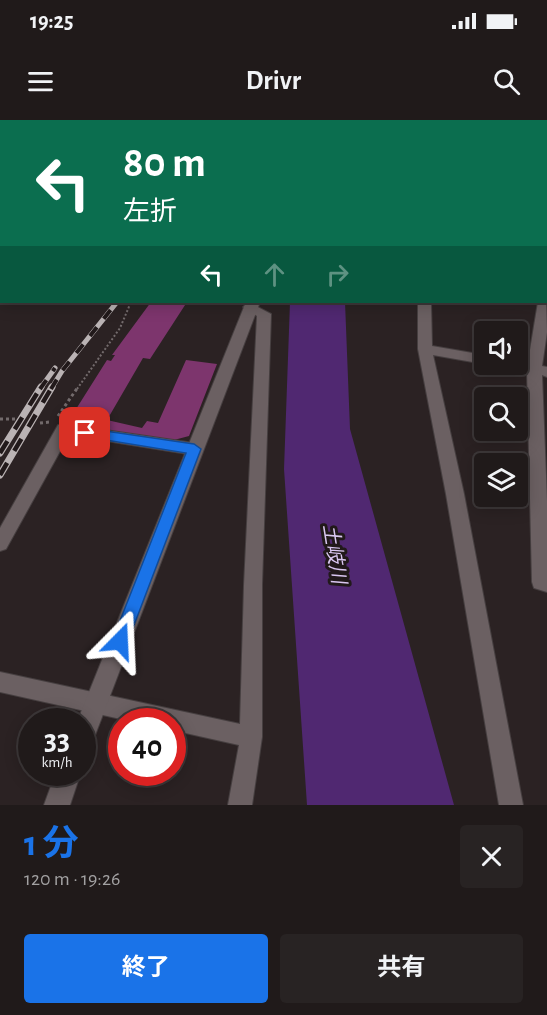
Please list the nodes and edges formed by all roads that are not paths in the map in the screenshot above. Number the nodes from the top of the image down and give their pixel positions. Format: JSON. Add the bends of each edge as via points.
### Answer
{"nodes":[{"id":1,"x":424,"y":303,"type":"edge"},
{"id":2,"x":546,"y":303,"type":"edge"},
{"id":3,"x":252,"y":304,"type":"edge"},
{"id":4,"x":425,"y":349,"type":"junction"},
{"id":5,"x":474,"y":357,"type":"edge"},
{"id":6,"x":541,"y":370,"type":"edge"},
{"id":7,"x":194,"y":449,"type":"junction"},
{"id":8,"x":0,"y":544,"type":"edge"},
{"id":9,"x":547,"y":584,"type":"edge"},
{"id":10,"x":0,"y":682,"type":"edge"},
{"id":11,"x":96,"y":704,"type":"junction"},
{"id":12,"x":94,"y":708,"type":"edge"},
{"id":13,"x":251,"y":737,"type":"junction"},
{"id":14,"x":64,"y":786,"type":"edge"},
{"id":15,"x":57,"y":805,"type":"edge"},
{"id":16,"x":240,"y":805,"type":"edge"},
{"id":17,"x":511,"y":805,"type":"edge"}],
"edges":[{"from":1,"to":4,"type":"street"},
{"from":2,"to":6,"type":"street"},
{"from":3,"to":7,"type":"street"},
{"from":3,"to":13,"type":"street","via":[[264,314]]},
{"from":4,"to":5,"type":"street"},
{"from":4,"to":17,"type":"street"},
{"from":6,"to":9,"type":"street","via":[[542,582]]},
{"from":7,"to":8,"type":"street","via":[[64,429]]},
{"from":7,"to":11,"type":"street"},
{"from":10,"to":11,"type":"street"},
{"from":11,"to":12,"type":"street"},
{"from":11,"to":13,"type":"street"},
{"from":13,"to":16,"type":"street"},
{"from":14,"to":15,"type":"street"}]}
